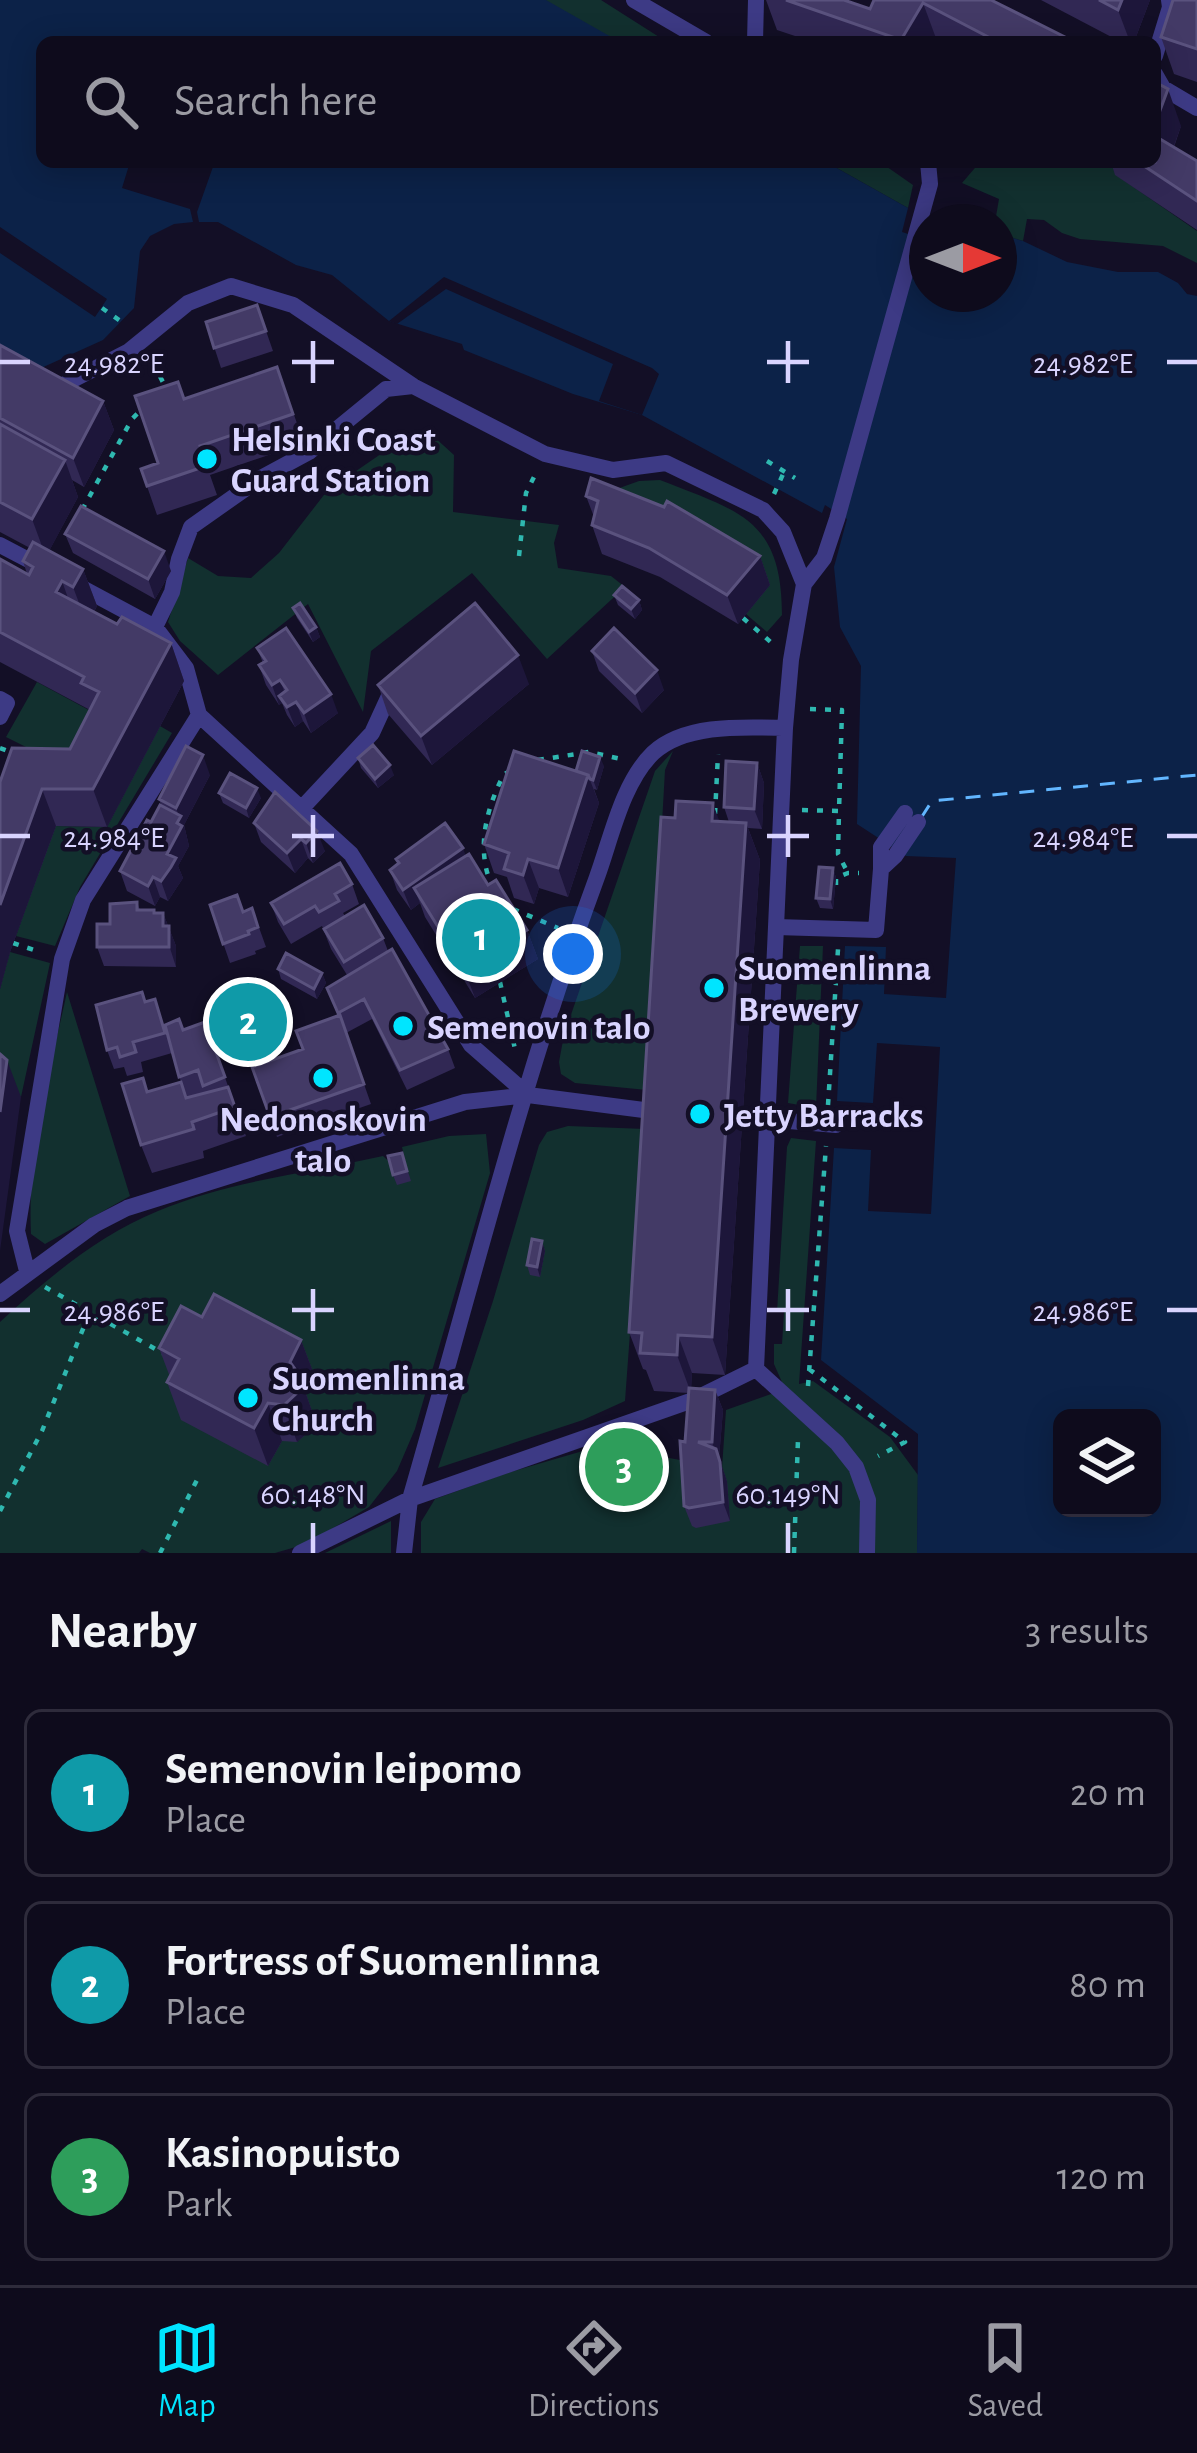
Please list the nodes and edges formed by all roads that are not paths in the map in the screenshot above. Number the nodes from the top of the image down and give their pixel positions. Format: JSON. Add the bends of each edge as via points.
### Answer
{"nodes":[{"id":1,"x":634,"y":0,"type":"edge"},
{"id":2,"x":756,"y":0,"type":"edge"},
{"id":3,"x":1169,"y":0,"type":"edge"},
{"id":4,"x":696,"y":36,"type":"edge"},
{"id":5,"x":755,"y":36,"type":"edge"},
{"id":6,"x":1161,"y":36,"type":"edge"},
{"id":7,"x":1161,"y":84,"type":"edge"},
{"id":8,"x":1197,"y":108,"type":"edge"},
{"id":9,"x":929,"y":168,"type":"edge"},
{"id":10,"x":412,"y":386,"type":"junction"},
{"id":11,"x":57,"y":388,"type":"edge"},
{"id":12,"x":0,"y":545,"type":"edge"},
{"id":13,"x":804,"y":584,"type":"junction"},
{"id":14,"x":155,"y":627,"type":"junction"},
{"id":15,"x":404,"y":676,"type":"edge"},
{"id":16,"x":0,"y":699,"type":"edge"},
{"id":17,"x":199,"y":716,"type":"junction"},
{"id":18,"x":0,"y":717,"type":"edge"},
{"id":19,"x":786,"y":718,"type":"junction"},
{"id":20,"x":303,"y":807,"type":"junction"},
{"id":21,"x":911,"y":817,"type":"dead end"},
{"id":22,"x":776,"y":927,"type":"junction"},
{"id":23,"x":528,"y":1095,"type":"junction"},
{"id":24,"x":659,"y":1112,"type":"edge"},
{"id":25,"x":741,"y":1117,"type":"dead end"},
{"id":26,"x":766,"y":1119,"type":"junction"},
{"id":27,"x":831,"y":1125,"type":"road end"},
{"id":28,"x":27,"y":1271,"type":"junction"},
{"id":29,"x":0,"y":1294,"type":"edge"},
{"id":30,"x":756,"y":1370,"type":"junction"},
{"id":31,"x":410,"y":1499,"type":"junction"},
{"id":32,"x":300,"y":1553,"type":"edge"},
{"id":33,"x":404,"y":1553,"type":"edge"},
{"id":34,"x":867,"y":1553,"type":"edge"}],
"edges":[{"from":1,"to":4,"type":"lane"},
{"from":2,"to":5,"type":"lane"},
{"from":3,"to":6,"type":"lane"},
{"from":7,"to":8,"type":"lane"},
{"from":9,"to":13,"type":"lane","via":[[837,519],[824,558]]},
{"from":10,"to":11,"type":"lane","via":[[293,305],[231,286],[188,303],[129,351]]},
{"from":10,"to":13,"type":"lane","via":[[545,454],[613,470],[666,463],[764,511],[783,532]]},
{"from":10,"to":14,"type":"lane","via":[[386,389],[309,452],[191,527]]},
{"from":12,"to":14,"type":"lane"},
{"from":13,"to":19,"type":"lane"},
{"from":14,"to":17,"type":"lane","via":[[186,668]]},
{"from":15,"to":20,"type":"lane","via":[[389,689],[372,733]]},
{"from":16,"to":18,"type":"lane","via":[[7,704]]},
{"from":17,"to":20,"type":"lane"},
{"from":17,"to":28,"type":"lane","via":[[82,900],[62,959],[17,1231]]},
{"from":19,"to":22,"type":"lane"},
{"from":19,"to":23,"type":"lane","via":[[677,739],[653,753],[632,783]]},
{"from":20,"to":23,"type":"lane","via":[[351,854],[470,1046]]},
{"from":21,"to":22,"type":"lane","via":[[881,868],[876,930]]},
{"from":22,"to":26,"type":"lane"},
{"from":23,"to":24,"type":"lane"},
{"from":23,"to":28,"type":"lane","via":[[465,1102],[167,1193],[94,1225]]},
{"from":23,"to":31,"type":"lane"},
{"from":25,"to":26,"type":"lane"},
{"from":26,"to":27,"type":"lane"},
{"from":26,"to":30,"type":"lane"},
{"from":28,"to":29,"type":"lane"},
{"from":30,"to":31,"type":"lane","via":[[693,1400]]},
{"from":30,"to":34,"type":"lane","via":[[856,1467],[868,1500]]},
{"from":31,"to":32,"type":"lane"},
{"from":31,"to":33,"type":"lane"}]}
